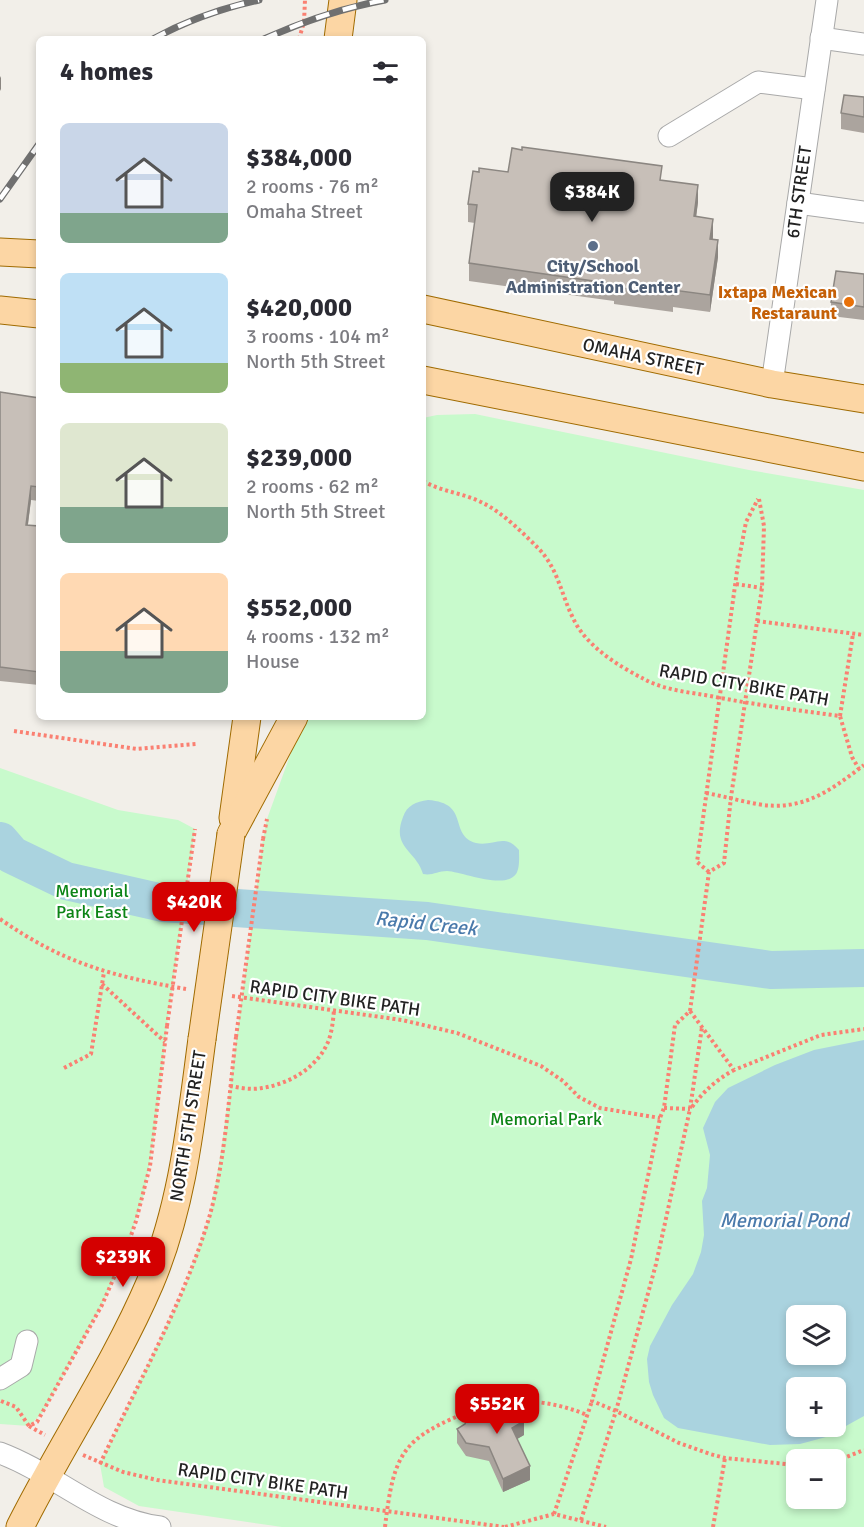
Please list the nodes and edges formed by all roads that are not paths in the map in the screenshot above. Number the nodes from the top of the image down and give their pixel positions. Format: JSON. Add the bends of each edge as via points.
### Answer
{"nodes":[{"id":1,"x":343,"y":0,"type":"edge"},
{"id":2,"x":826,"y":0,"type":"edge"},
{"id":3,"x":338,"y":36,"type":"edge"},
{"id":4,"x":821,"y":38,"type":"junction"},
{"id":5,"x":864,"y":44,"type":"edge"},
{"id":6,"x":814,"y":89,"type":"junction"},
{"id":7,"x":669,"y":136,"type":"dead end"},
{"id":8,"x":798,"y":203,"type":"junction"},
{"id":9,"x":864,"y":212,"type":"edge"},
{"id":10,"x":0,"y":252,"type":"edge"},
{"id":11,"x":36,"y":254,"type":"edge"},
{"id":12,"x":0,"y":310,"type":"edge"},
{"id":13,"x":426,"y":310,"type":"edge"},
{"id":14,"x":36,"y":314,"type":"edge"},
{"id":15,"x":426,"y":381,"type":"edge"},
{"id":16,"x":772,"y":384,"type":"junction"},
{"id":17,"x":483,"y":392,"type":"junction"},
{"id":18,"x":864,"y":399,"type":"edge"},
{"id":19,"x":426,"y":400,"type":"edge"},
{"id":20,"x":864,"y":467,"type":"edge"},
{"id":21,"x":246,"y":720,"type":"edge"},
{"id":22,"x":292,"y":720,"type":"edge"},
{"id":23,"x":231,"y":834,"type":"junction"},
{"id":24,"x":27,"y":1341,"type":"dead end"},
{"id":25,"x":0,"y":1379,"type":"edge"},
{"id":26,"x":0,"y":1453,"type":"edge"},
{"id":27,"x":46,"y":1475,"type":"junction"},
{"id":28,"x":128,"y":1524,"type":"edge"},
{"id":29,"x":20,"y":1527,"type":"edge"},
{"id":30,"x":160,"y":1527,"type":"edge"}],
"edges":[{"from":1,"to":3,"type":"main road"},
{"from":2,"to":4,"type":"street","name":"6TH STREET"},
{"from":4,"to":5,"type":"street"},
{"from":4,"to":6,"type":"street","name":"6TH STREET"},
{"from":6,"to":7,"type":"street","via":[[758,82]]},
{"from":6,"to":8,"type":"street","name":"6TH STREET"},
{"from":8,"to":9,"type":"street"},
{"from":8,"to":16,"type":"street","name":"6TH STREET"},
{"from":10,"to":11,"type":"main road"},
{"from":12,"to":14,"type":"main road"},
{"from":13,"to":16,"type":"main road","name":"OMAHA STREET"},
{"from":15,"to":17,"type":"main road"},
{"from":16,"to":18,"type":"main road","name":"OMAHA STREET"},
{"from":17,"to":19,"type":"main road"},
{"from":17,"to":20,"type":"main road"},
{"from":21,"to":23,"type":"main road","name":"NORTH 5TH STREET"},
{"from":22,"to":23,"type":"main road"},
{"from":23,"to":27,"type":"main road","name":"NORTH 5TH STREET","bridge":true,"via":[[180,1183],[162,1250],[134,1317]]},
{"from":24,"to":25,"type":"street","via":[[21,1366]]},
{"from":26,"to":27,"type":"street"},
{"from":27,"to":28,"type":"street"},
{"from":27,"to":29,"type":"main road","name":"NORTH 5TH STREET"},
{"from":28,"to":30,"type":"street"}]}
